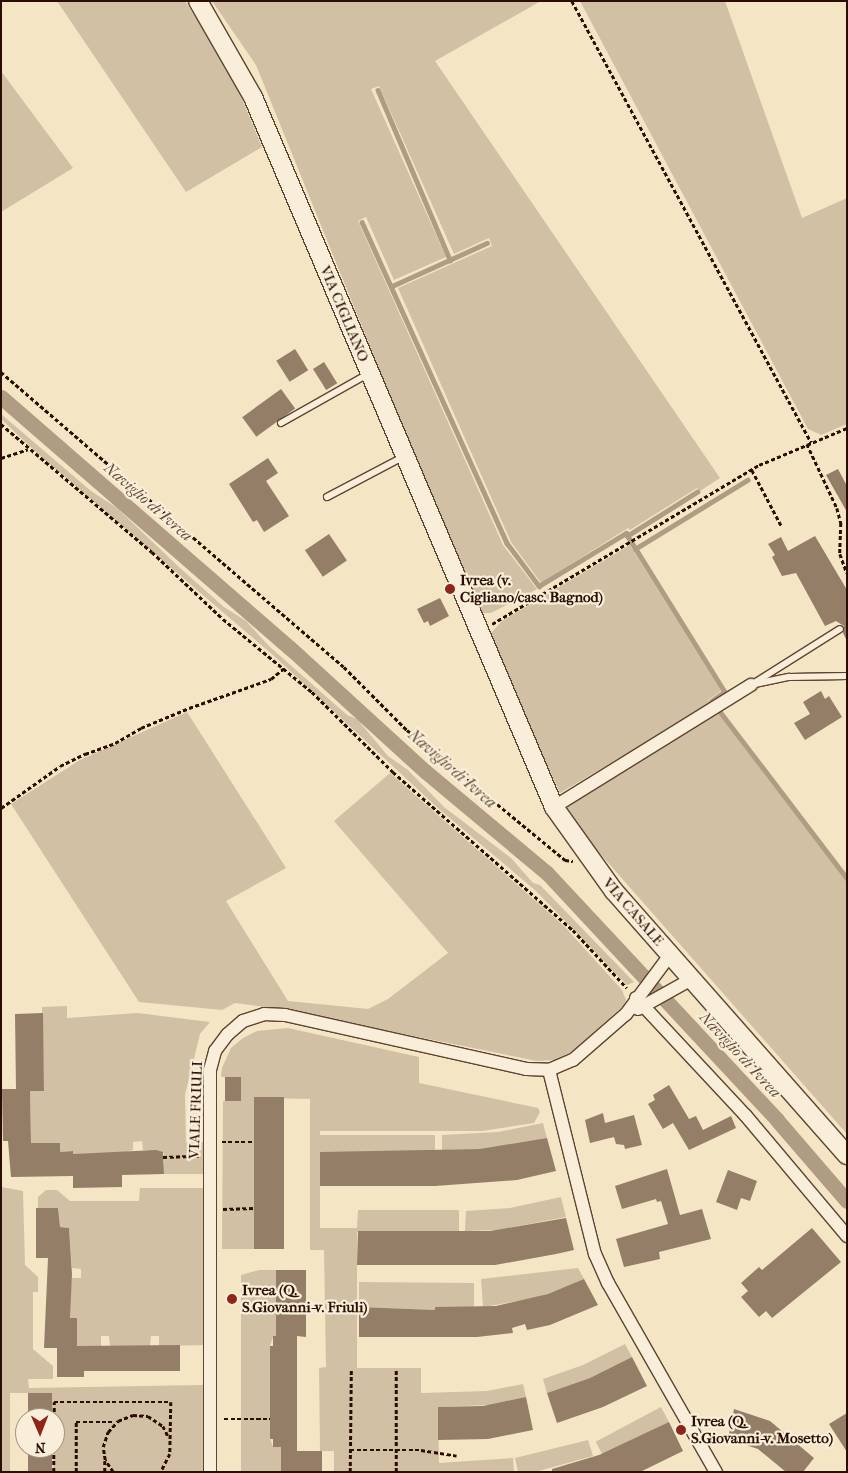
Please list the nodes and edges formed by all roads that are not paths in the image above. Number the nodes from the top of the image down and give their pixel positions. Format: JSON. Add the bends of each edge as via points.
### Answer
{"nodes":[{"id":1,"x":198,"y":1,"type":"edge"},
{"id":2,"x":369,"y":373,"type":"junction"},
{"id":3,"x":281,"y":423,"type":"dead end"},
{"id":4,"x":404,"y":456,"type":"junction"},
{"id":5,"x":327,"y":497,"type":"dead end"},
{"id":6,"x":840,"y":629,"type":"dead end"},
{"id":7,"x":478,"y":632,"type":"joint"},
{"id":8,"x":847,"y":676,"type":"edge"},
{"id":9,"x":751,"y":685,"type":"junction"},
{"id":10,"x":554,"y":807,"type":"junction"},
{"id":11,"x":664,"y":962,"type":"junction"},
{"id":12,"x":692,"y":980,"type":"junction"},
{"id":13,"x":641,"y":1002,"type":"junction"},
{"id":14,"x":549,"y":1070,"type":"junction"},
{"id":15,"x":847,"y":1155,"type":"edge"},
{"id":16,"x":847,"y":1236,"type":"edge"},
{"id":17,"x":210,"y":1472,"type":"edge"},
{"id":18,"x":716,"y":1472,"type":"edge"}],
"edges":[{"from":1,"to":2,"type":"main road","name":"VIA CIGLIANO","via":[[253,97]]},
{"from":2,"to":3,"type":"lane"},
{"from":2,"to":4,"type":"main road","name":"VIA CIGLIANO"},
{"from":4,"to":5,"type":"lane"},
{"from":4,"to":7,"type":"main road","name":"VIA CIGLIANO"},
{"from":6,"to":9,"type":"lane"},
{"from":7,"to":10,"type":"main road","name":"VIA CASALE"},
{"from":8,"to":9,"type":"lane","via":[[789,677]]},
{"from":9,"to":10,"type":"street"},
{"from":10,"to":11,"type":"main road","name":"VIA CASALE"},
{"from":11,"to":12,"type":"main road","name":"VIA CASALE"},
{"from":11,"to":13,"type":"street","name":"VIALE FRIULI"},
{"from":12,"to":13,"type":"street","name":"VIALE FRIULI"},
{"from":12,"to":15,"type":"main road","name":"VIA CASALE"},
{"from":13,"to":14,"type":"street","name":"VIALE FRIULI","via":[[573,1060]]},
{"from":13,"to":16,"type":"street","via":[[646,1012],[746,1116]]},
{"from":14,"to":17,"type":"street","name":"VIALE FRIULI","via":[[526,1069],[285,1015],[264,1014],[244,1021],[215,1051],[210,1070]]},
{"from":14,"to":18,"type":"street","via":[[595,1254],[608,1283]]}]}
